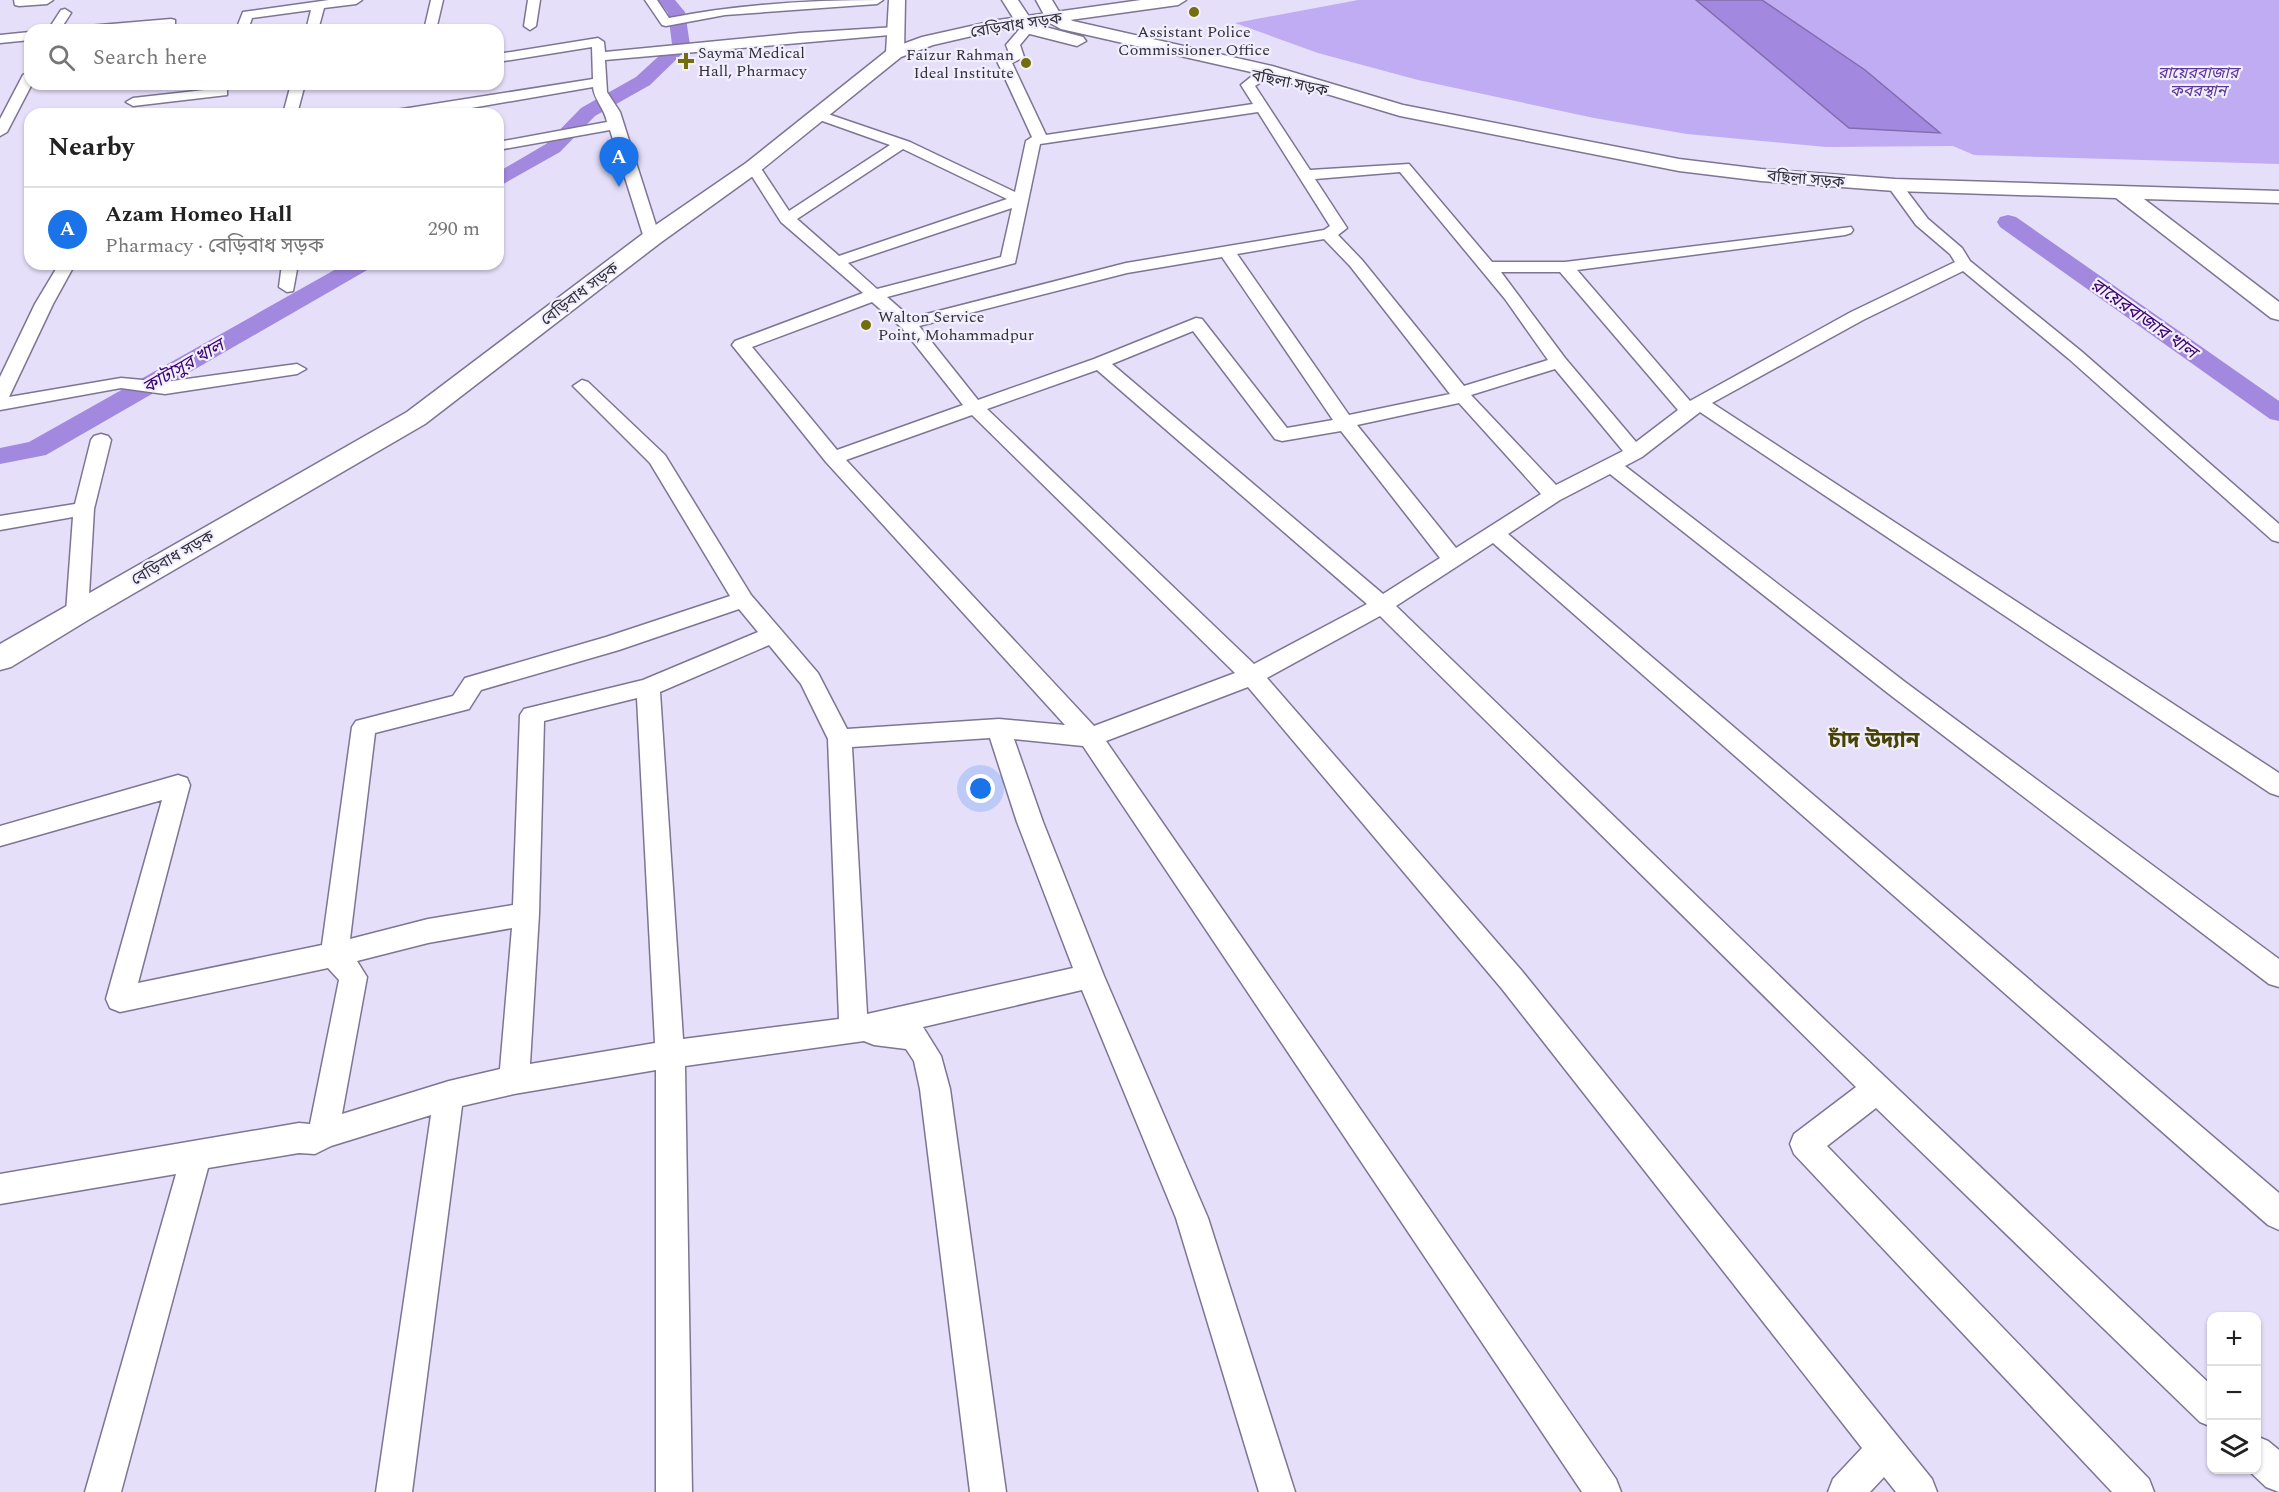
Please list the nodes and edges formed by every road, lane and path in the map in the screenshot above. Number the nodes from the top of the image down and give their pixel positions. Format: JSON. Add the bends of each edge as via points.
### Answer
{"nodes":[{"id":1,"x":20,"y":0,"type":"edge"},
{"id":2,"x":46,"y":0,"type":"edge"},
{"id":3,"x":356,"y":0,"type":"edge"},
{"id":4,"x":437,"y":0,"type":"edge"},
{"id":5,"x":534,"y":0,"type":"edge"},
{"id":6,"x":651,"y":0,"type":"edge"},
{"id":7,"x":877,"y":0,"type":"edge"},
{"id":8,"x":897,"y":0,"type":"edge"},
{"id":9,"x":1010,"y":0,"type":"edge"},
{"id":10,"x":1178,"y":0,"type":"edge"},
{"id":11,"x":281,"y":5,"type":"edge"},
{"id":12,"x":318,"y":6,"type":"junction"},
{"id":13,"x":1049,"y":9,"type":"edge"},
{"id":14,"x":65,"y":12,"type":"dead end"},
{"id":15,"x":58,"y":24,"type":"edge"},
{"id":16,"x":244,"y":24,"type":"edge"},
{"id":17,"x":314,"y":24,"type":"edge"},
{"id":18,"x":431,"y":24,"type":"edge"},
{"id":19,"x":1026,"y":25,"type":"junction"},
{"id":20,"x":530,"y":26,"type":"dead end"},
{"id":21,"x":24,"y":37,"type":"edge"},
{"id":22,"x":0,"y":39,"type":"edge"},
{"id":23,"x":896,"y":42,"type":"junction"},
{"id":24,"x":504,"y":57,"type":"edge"},
{"id":25,"x":598,"y":57,"type":"junction"},
{"id":26,"x":1262,"y":75,"type":"junction"},
{"id":27,"x":24,"y":86,"type":"edge"},
{"id":28,"x":600,"y":87,"type":"junction"},
{"id":29,"x":138,"y":90,"type":"edge"},
{"id":30,"x":296,"y":90,"type":"edge"},
{"id":31,"x":222,"y":93,"type":"edge"},
{"id":32,"x":1341,"y":93,"type":"junction"},
{"id":33,"x":1261,"y":107,"type":"junction"},
{"id":34,"x":130,"y":108,"type":"edge"},
{"id":35,"x":292,"y":108,"type":"edge"},
{"id":36,"x":441,"y":108,"type":"edge"},
{"id":37,"x":819,"y":115,"type":"junction"},
{"id":38,"x":614,"y":118,"type":"junction"},
{"id":39,"x":0,"y":132,"type":"edge"},
{"id":40,"x":1041,"y":140,"type":"junction"},
{"id":41,"x":901,"y":144,"type":"junction"},
{"id":42,"x":504,"y":145,"type":"edge"},
{"id":43,"x":753,"y":167,"type":"junction"},
{"id":44,"x":1303,"y":175,"type":"junction"},
{"id":45,"x":1895,"y":185,"type":"junction"},
{"id":46,"x":2120,"y":191,"type":"junction"},
{"id":47,"x":2277,"y":198,"type":"edge"},
{"id":48,"x":1020,"y":200,"type":"junction"},
{"id":49,"x":788,"y":219,"type":"junction"},
{"id":50,"x":1845,"y":230,"type":"dead end"},
{"id":51,"x":1328,"y":234,"type":"junction"},
{"id":52,"x":652,"y":238,"type":"junction"},
{"id":53,"x":1226,"y":250,"type":"junction"},
{"id":54,"x":839,"y":261,"type":"junction"},
{"id":55,"x":1964,"y":264,"type":"junction"},
{"id":56,"x":1486,"y":267,"type":"junction"},
{"id":57,"x":1564,"y":267,"type":"junction"},
{"id":58,"x":64,"y":270,"type":"edge"},
{"id":59,"x":289,"y":270,"type":"edge"},
{"id":60,"x":287,"y":287,"type":"dead end"},
{"id":61,"x":877,"y":294,"type":"junction"},
{"id":62,"x":2279,"y":313,"type":"edge"},
{"id":63,"x":908,"y":324,"type":"junction"},
{"id":64,"x":1559,"y":362,"type":"junction"},
{"id":65,"x":1100,"y":363,"type":"junction"},
{"id":66,"x":297,"y":369,"type":"dead end"},
{"id":67,"x":582,"y":386,"type":"dead end"},
{"id":68,"x":1461,"y":395,"type":"junction"},
{"id":69,"x":0,"y":396,"type":"edge"},
{"id":70,"x":0,"y":404,"type":"edge"},
{"id":71,"x":1694,"y":406,"type":"junction"},
{"id":72,"x":975,"y":408,"type":"junction"},
{"id":73,"x":1344,"y":422,"type":"junction"},
{"id":74,"x":101,"y":440,"type":"dead end"},
{"id":75,"x":1635,"y":453,"type":"junction"},
{"id":76,"x":833,"y":458,"type":"junction"},
{"id":77,"x":1611,"y":465,"type":"junction"},
{"id":78,"x":1553,"y":495,"type":"junction"},
{"id":79,"x":84,"y":509,"type":"junction"},
{"id":80,"x":0,"y":523,"type":"edge"},
{"id":81,"x":1495,"y":534,"type":"junction"},
{"id":82,"x":2279,"y":535,"type":"edge"},
{"id":83,"x":1453,"y":559,"type":"junction"},
{"id":84,"x":743,"y":600,"type":"junction"},
{"id":85,"x":1382,"y":605,"type":"junction"},
{"id":86,"x":77,"y":612,"type":"junction"},
{"id":87,"x":772,"y":635,"type":"junction"},
{"id":88,"x":0,"y":659,"type":"edge"},
{"id":89,"x":1252,"y":676,"type":"junction"},
{"id":90,"x":648,"y":687,"type":"junction"},
{"id":91,"x":999,"y":728,"type":"junction"},
{"id":92,"x":1090,"y":737,"type":"junction"},
{"id":93,"x":840,"y":739,"type":"junction"},
{"id":94,"x":2279,"y":786,"type":"edge"},
{"id":95,"x":0,"y":836,"type":"edge"},
{"id":96,"x":526,"y":914,"type":"junction"},
{"id":97,"x":334,"y":955,"type":"junction"},
{"id":98,"x":2279,"y":975,"type":"edge"},
{"id":99,"x":1090,"y":976,"type":"junction"},
{"id":100,"x":854,"y":1030,"type":"junction"},
{"id":101,"x":670,"y":1054,"type":"junction"},
{"id":102,"x":514,"y":1080,"type":"junction"},
{"id":103,"x":1877,"y":1089,"type":"junction"},
{"id":104,"x":449,"y":1095,"type":"junction"},
{"id":105,"x":323,"y":1134,"type":"junction"},
{"id":106,"x":196,"y":1156,"type":"junction"},
{"id":107,"x":0,"y":1189,"type":"edge"},
{"id":108,"x":2279,"y":1214,"type":"edge"},
{"id":109,"x":2207,"y":1406,"type":"edge"},
{"id":110,"x":1885,"y":1450,"type":"junction"},
{"id":111,"x":2261,"y":1458,"type":"edge"},
{"id":112,"x":2279,"y":1474,"type":"edge"},
{"id":113,"x":103,"y":1492,"type":"edge"},
{"id":114,"x":394,"y":1492,"type":"edge"},
{"id":115,"x":674,"y":1492,"type":"edge"},
{"id":116,"x":988,"y":1492,"type":"edge"},
{"id":117,"x":1277,"y":1492,"type":"edge"},
{"id":118,"x":1602,"y":1492,"type":"edge"},
{"id":119,"x":1846,"y":1492,"type":"edge"},
{"id":120,"x":1918,"y":1492,"type":"edge"},
{"id":121,"x":2136,"y":1492,"type":"edge"}],
"edges":[{"from":1,"to":2,"type":"street"},
{"from":3,"to":12,"type":"street"},
{"from":4,"to":18,"type":"street"},
{"from":5,"to":20,"type":"street"},
{"from":6,"to":7,"type":"street","via":[[666,22],[725,11]]},
{"from":8,"to":23,"type":"main road"},
{"from":9,"to":19,"type":"main road"},
{"from":10,"to":13,"type":"main road","name":"বেড়িবাধ সড়ক"},
{"from":11,"to":12,"type":"street"},
{"from":11,"to":16,"type":"street","via":[[247,15]]},
{"from":12,"to":17,"type":"street"},
{"from":13,"to":19,"type":"main road","name":"বেড়িবাধ সড়ক"},
{"from":13,"to":32,"type":"main road","name":"বছিলা সড়ক","via":[[1067,25],[1265,70]]},
{"from":14,"to":15,"type":"street"},
{"from":19,"to":23,"type":"main road","name":"বেড়িবাধ সড়ক"},
{"from":19,"to":26,"type":"main road","name":"বছিলা সড়ক","via":[[1062,38]]},
{"from":19,"to":40,"type":"street","via":[[1013,45],[1017,57],[1004,61]]},
{"from":21,"to":22,"type":"street"},
{"from":23,"to":25,"type":"street","via":[[684,47]]},
{"from":23,"to":37,"type":"main road","name":"বেড়িবাধ সড়ক"},
{"from":24,"to":25,"type":"street","via":[[598,42]]},
{"from":25,"to":28,"type":"street"},
{"from":26,"to":32,"type":"main road","name":"বছিলা সড়ক"},
{"from":26,"to":33,"type":"street","via":[[1248,85]]},
{"from":27,"to":39,"type":"street"},
{"from":28,"to":36,"type":"street"},
{"from":28,"to":38,"type":"street"},
{"from":29,"to":34,"type":"street"},
{"from":30,"to":35,"type":"street"},
{"from":31,"to":34,"type":"street"},
{"from":32,"to":45,"type":"main road","name":"বছিলা সড়ক","via":[[1412,112],[1679,165]]},
{"from":33,"to":40,"type":"street"},
{"from":33,"to":44,"type":"street"},
{"from":37,"to":41,"type":"street"},
{"from":37,"to":43,"type":"main road","name":"বেড়িবাধ সড়ক"},
{"from":38,"to":42,"type":"street"},
{"from":38,"to":52,"type":"street"},
{"from":40,"to":48,"type":"street","via":[[1033,141]]},
{"from":41,"to":48,"type":"street"},
{"from":41,"to":49,"type":"street"},
{"from":43,"to":49,"type":"street"},
{"from":43,"to":52,"type":"main road","name":"বেড়িবাধ সড়ক"},
{"from":44,"to":51,"type":"street","via":[[1339,228]]},
{"from":44,"to":56,"type":"street","via":[[1404,167]]},
{"from":45,"to":46,"type":"main road","name":"বছিলা সড়ক"},
{"from":45,"to":55,"type":"street","via":[[1922,222],[1956,251]]},
{"from":46,"to":47,"type":"main road","name":"বছিলা সড়ক"},
{"from":46,"to":62,"type":"main road"},
{"from":48,"to":54,"type":"street"},
{"from":48,"to":61,"type":"street","via":[[1009,260]]},
{"from":49,"to":54,"type":"street"},
{"from":50,"to":57,"type":"street"},
{"from":51,"to":53,"type":"street"},
{"from":51,"to":68,"type":"street","via":[[1356,263]]},
{"from":52,"to":86,"type":"main road","name":"বেড়িবাধ সড়ক","via":[[416,418]]},
{"from":53,"to":63,"type":"street","via":[[1126,268]]},
{"from":53,"to":73,"type":"street"},
{"from":54,"to":61,"type":"street"},
{"from":55,"to":71,"type":"street","via":[[1857,316]]},
{"from":55,"to":82,"type":"street"},
{"from":56,"to":57,"type":"street"},
{"from":56,"to":64,"type":"street"},
{"from":57,"to":71,"type":"street"},
{"from":58,"to":69,"type":"street"},
{"from":59,"to":60,"type":"street"},
{"from":61,"to":63,"type":"street"},
{"from":61,"to":76,"type":"street","via":[[741,345]]},
{"from":63,"to":72,"type":"street"},
{"from":64,"to":68,"type":"street"},
{"from":64,"to":75,"type":"street"},
{"from":65,"to":72,"type":"street"},
{"from":65,"to":73,"type":"street","via":[[1196,323],[1282,435]]},
{"from":65,"to":85,"type":"street"},
{"from":66,"to":70,"type":"street","via":[[165,388],[121,383]]},
{"from":67,"to":84,"type":"street","via":[[658,459]]},
{"from":68,"to":73,"type":"street"},
{"from":68,"to":78,"type":"street"},
{"from":71,"to":75,"type":"street"},
{"from":71,"to":94,"type":"street"},
{"from":72,"to":76,"type":"street"},
{"from":72,"to":89,"type":"street"},
{"from":73,"to":83,"type":"street"},
{"from":74,"to":79,"type":"street"},
{"from":75,"to":77,"type":"street"},
{"from":76,"to":92,"type":"street"},
{"from":77,"to":78,"type":"street"},
{"from":77,"to":98,"type":"street","via":[[1897,688]]},
{"from":78,"to":81,"type":"street"},
{"from":79,"to":80,"type":"street"},
{"from":79,"to":86,"type":"street"},
{"from":81,"to":83,"type":"street"},
{"from":81,"to":108,"type":"street"},
{"from":83,"to":85,"type":"street"},
{"from":84,"to":87,"type":"street"},
{"from":84,"to":97,"type":"street","via":[[473,684],[461,703],[364,727]]},
{"from":85,"to":89,"type":"street"},
{"from":85,"to":103,"type":"street"},
{"from":86,"to":88,"type":"main road","name":"বেড়িবাধ সড়ক"},
{"from":87,"to":90,"type":"street"},
{"from":87,"to":93,"type":"street","via":[[810,679]]},
{"from":89,"to":92,"type":"street"},
{"from":89,"to":110,"type":"street","via":[[1512,980]]},
{"from":90,"to":96,"type":"street","via":[[532,716]]},
{"from":90,"to":101,"type":"street"},
{"from":91,"to":92,"type":"street"},
{"from":91,"to":93,"type":"street"},
{"from":91,"to":99,"type":"street","via":[[1030,822]]},
{"from":92,"to":118,"type":"street"},
{"from":93,"to":100,"type":"street"},
{"from":95,"to":97,"type":"street","via":[[178,785],[120,999]]},
{"from":96,"to":97,"type":"street","via":[[428,931]]},
{"from":96,"to":102,"type":"street"},
{"from":97,"to":105,"type":"street","via":[[353,976]]},
{"from":99,"to":100,"type":"street"},
{"from":99,"to":117,"type":"street","via":[[1192,1218]]},
{"from":100,"to":101,"type":"street"},
{"from":100,"to":116,"type":"street","via":[[914,1037],[927,1056],[935,1089]]},
{"from":101,"to":102,"type":"street"},
{"from":101,"to":115,"type":"street"},
{"from":102,"to":104,"type":"street"},
{"from":103,"to":109,"type":"street"},
{"from":103,"to":121,"type":"street","via":[[1805,1144]]},
{"from":104,"to":105,"type":"street"},
{"from":104,"to":114,"type":"street"},
{"from":105,"to":106,"type":"street","via":[[315,1140],[299,1138]]},
{"from":106,"to":107,"type":"street"},
{"from":106,"to":113,"type":"street"},
{"from":110,"to":119,"type":"street"},
{"from":110,"to":120,"type":"street"},
{"from":111,"to":112,"type":"street"}]}
